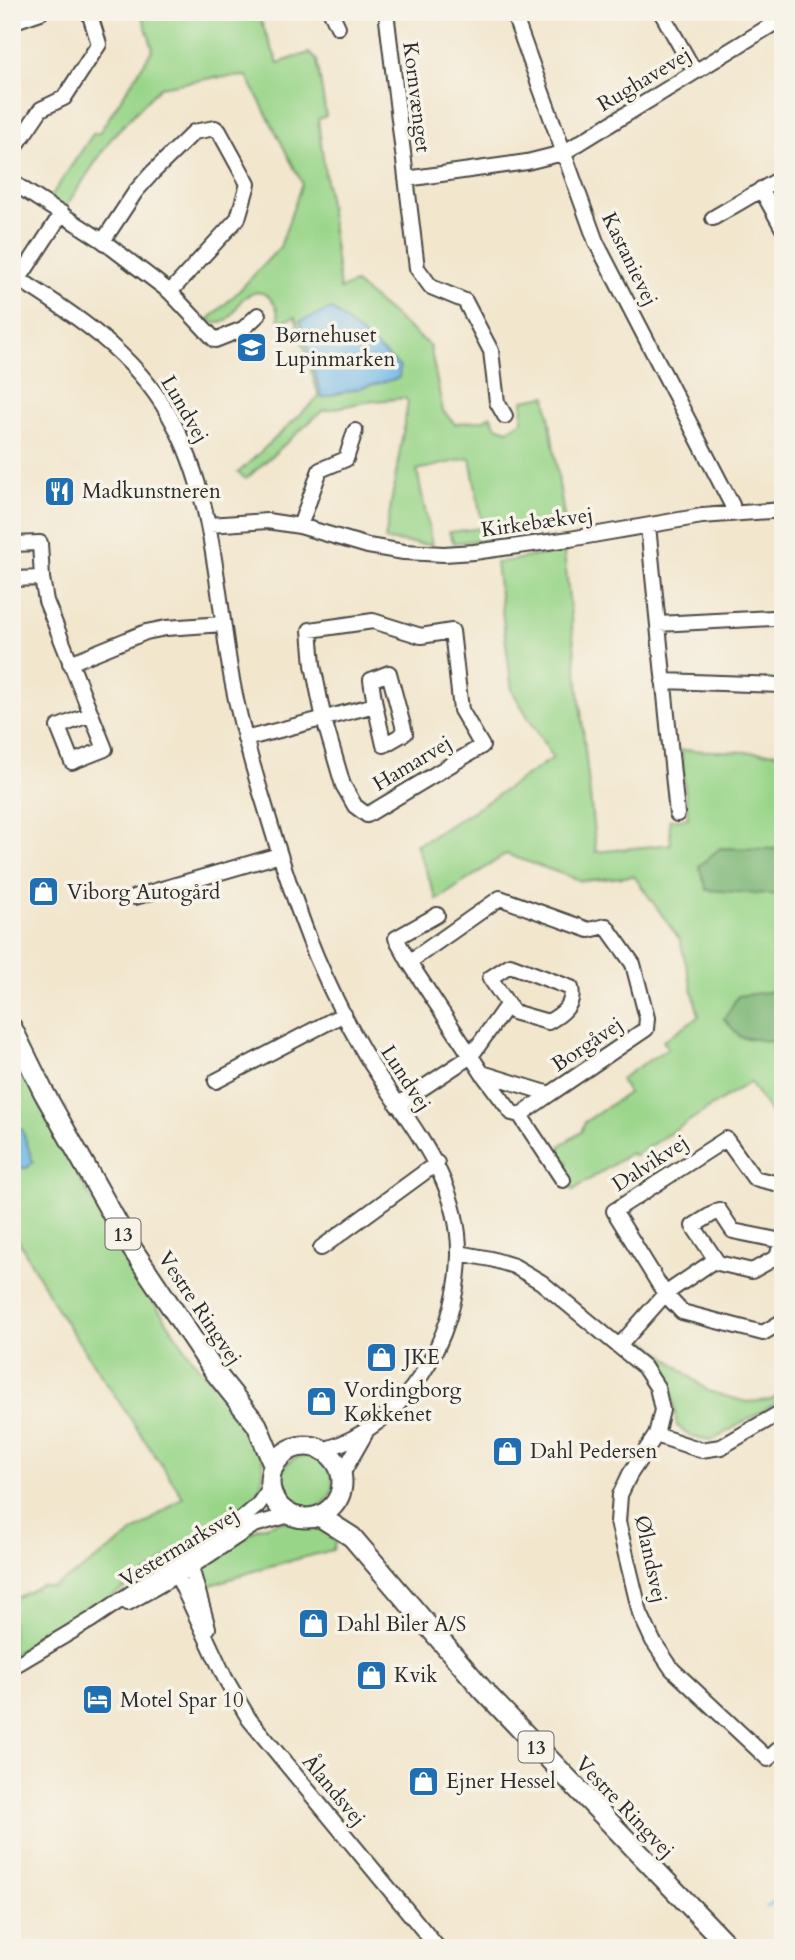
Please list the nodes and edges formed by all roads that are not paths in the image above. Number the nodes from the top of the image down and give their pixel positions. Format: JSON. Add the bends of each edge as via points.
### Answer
{"nodes":[{"id":1,"x":41,"y":12,"type":"edge"},
{"id":2,"x":89,"y":12,"type":"edge"},
{"id":3,"x":331,"y":12,"type":"edge"},
{"id":4,"x":513,"y":12,"type":"edge"},
{"id":5,"x":661,"y":12,"type":"edge"},
{"id":6,"x":783,"y":18,"type":"edge"},
{"id":7,"x":387,"y":20,"type":"dead end"},
{"id":8,"x":12,"y":22,"type":"edge"},
{"id":9,"x":338,"y":27,"type":"dead end"},
{"id":10,"x":695,"y":72,"type":"junction"},
{"id":11,"x":12,"y":152,"type":"edge"},
{"id":12,"x":562,"y":153,"type":"junction"},
{"id":13,"x":783,"y":177,"type":"edge"},
{"id":14,"x":406,"y":178,"type":"junction"},
{"id":15,"x":12,"y":182,"type":"edge"},
{"id":16,"x":761,"y":190,"type":"junction"},
{"id":17,"x":61,"y":213,"type":"junction"},
{"id":18,"x":713,"y":218,"type":"dead end"},
{"id":19,"x":783,"y":229,"type":"edge"},
{"id":20,"x":103,"y":241,"type":"junction"},
{"id":21,"x":16,"y":277,"type":"edge"},
{"id":22,"x":170,"y":292,"type":"junction"},
{"id":23,"x":258,"y":314,"type":"dead end"},
{"id":24,"x":505,"y":416,"type":"dead end"},
{"id":25,"x":355,"y":431,"type":"dead end"},
{"id":26,"x":783,"y":510,"type":"edge"},
{"id":27,"x":732,"y":514,"type":"junction"},
{"id":28,"x":209,"y":525,"type":"junction"},
{"id":29,"x":300,"y":526,"type":"junction"},
{"id":30,"x":648,"y":526,"type":"junction"},
{"id":31,"x":12,"y":544,"type":"edge"},
{"id":32,"x":42,"y":578,"type":"junction"},
{"id":33,"x":12,"y":579,"type":"edge"},
{"id":34,"x":773,"y":618,"type":"dead end"},
{"id":35,"x":223,"y":624,"type":"junction"},
{"id":36,"x":658,"y":624,"type":"junction"},
{"id":37,"x":71,"y":663,"type":"junction"},
{"id":38,"x":663,"y":681,"type":"junction"},
{"id":39,"x":781,"y":685,"type":"edge"},
{"id":40,"x":375,"y":705,"type":"dead end"},
{"id":41,"x":91,"y":714,"type":"dead end"},
{"id":42,"x":324,"y":720,"type":"junction"},
{"id":43,"x":244,"y":739,"type":"junction"},
{"id":44,"x":677,"y":814,"type":"dead end"},
{"id":45,"x":279,"y":855,"type":"junction"},
{"id":46,"x":135,"y":897,"type":"dead end"},
{"id":47,"x":437,"y":915,"type":"dead end"},
{"id":48,"x":409,"y":962,"type":"junction"},
{"id":49,"x":507,"y":1005,"type":"junction"},
{"id":50,"x":344,"y":1014,"type":"junction"},
{"id":51,"x":12,"y":1028,"type":"edge"},
{"id":52,"x":471,"y":1056,"type":"junction"},
{"id":53,"x":482,"y":1073,"type":"junction"},
{"id":54,"x":216,"y":1080,"type":"dead end"},
{"id":55,"x":550,"y":1094,"type":"junction"},
{"id":56,"x":397,"y":1105,"type":"junction"},
{"id":57,"x":520,"y":1115,"type":"junction"},
{"id":58,"x":437,"y":1163,"type":"junction"},
{"id":59,"x":563,"y":1180,"type":"dead end"},
{"id":60,"x":783,"y":1185,"type":"edge"},
{"id":61,"x":321,"y":1248,"type":"dead end"},
{"id":62,"x":459,"y":1254,"type":"junction"},
{"id":63,"x":715,"y":1260,"type":"junction"},
{"id":64,"x":665,"y":1294,"type":"junction"},
{"id":65,"x":783,"y":1321,"type":"edge"},
{"id":66,"x":620,"y":1345,"type":"junction"},
{"id":67,"x":783,"y":1411,"type":"edge"},
{"id":68,"x":257,"y":1425,"type":"junction"},
{"id":69,"x":365,"y":1433,"type":"junction"},
{"id":70,"x":656,"y":1435,"type":"junction"},
{"id":71,"x":297,"y":1447,"type":"junction"},
{"id":72,"x":323,"y":1450,"type":"junction"},
{"id":73,"x":274,"y":1466,"type":"junction"},
{"id":74,"x":342,"y":1474,"type":"junction"},
{"id":75,"x":270,"y":1488,"type":"junction"},
{"id":76,"x":339,"y":1498,"type":"junction"},
{"id":77,"x":290,"y":1515,"type":"junction"},
{"id":78,"x":319,"y":1517,"type":"junction"},
{"id":79,"x":352,"y":1537,"type":"junction"},
{"id":80,"x":186,"y":1563,"type":"junction"},
{"id":81,"x":173,"y":1571,"type":"junction"},
{"id":82,"x":212,"y":1649,"type":"junction"},
{"id":83,"x":12,"y":1667,"type":"edge"},
{"id":84,"x":783,"y":1745,"type":"edge"},
{"id":85,"x":438,"y":1948,"type":"edge"},
{"id":86,"x":730,"y":1948,"type":"edge"}],
"edges":[{"from":1,"to":8,"type":"street"},
{"from":2,"to":11,"type":"street","via":[[99,44],[64,98],[41,109]]},
{"from":3,"to":9,"type":"street"},
{"from":4,"to":12,"type":"street","name":"Kastanievej"},
{"from":5,"to":10,"type":"street"},
{"from":6,"to":10,"type":"street","name":"Rughavevej"},
{"from":7,"to":14,"type":"street","name":"Kornvænget"},
{"from":10,"to":12,"type":"street","name":"Rughavevej"},
{"from":12,"to":14,"type":"street","name":"Kornvænget"},
{"from":12,"to":27,"type":"street","name":"Kastanievej","via":[[596,242],[732,505]]},
{"from":13,"to":16,"type":"street"},
{"from":14,"to":24,"type":"street","name":"Kornvænget","via":[[417,268],[431,287],[465,301],[491,351],[497,401]]},
{"from":15,"to":17,"type":"street"},
{"from":16,"to":18,"type":"street"},
{"from":16,"to":19,"type":"street"},
{"from":17,"to":20,"type":"street"},
{"from":17,"to":21,"type":"street"},
{"from":20,"to":22,"type":"street"},
{"from":20,"to":22,"type":"street","via":[[136,191],[194,132],[219,131],[248,184],[238,218]]},
{"from":21,"to":28,"type":"street","name":"Lundvej","via":[[100,335],[151,387],[186,446]]},
{"from":22,"to":23,"type":"street","via":[[215,340],[243,329]]},
{"from":25,"to":29,"type":"street","via":[[346,460],[320,470]]},
{"from":26,"to":27,"type":"street","name":"Kirkebækvej"},
{"from":27,"to":30,"type":"street","name":"Kirkebækvej"},
{"from":28,"to":29,"type":"street","name":"Kirkebækvej","via":[[267,521]]},
{"from":28,"to":35,"type":"street","name":"Lundvej"},
{"from":29,"to":30,"type":"street","name":"Kirkebækvej","via":[[368,547],[444,554]]},
{"from":30,"to":36,"type":"street"},
{"from":31,"to":32,"type":"street","via":[[40,543]]},
{"from":32,"to":33,"type":"street"},
{"from":32,"to":37,"type":"street","via":[[46,601]]},
{"from":34,"to":36,"type":"street"},
{"from":35,"to":37,"type":"street","via":[[146,632]]},
{"from":35,"to":43,"type":"street","name":"Lundvej"},
{"from":36,"to":38,"type":"street"},
{"from":37,"to":41,"type":"street"},
{"from":38,"to":39,"type":"street"},
{"from":38,"to":44,"type":"street"},
{"from":40,"to":42,"type":"street"},
{"from":42,"to":42,"type":"street","name":"Hamarvej","via":[[343,785],[355,806],[367,815],[482,746],[461,710],[452,631],[421,636],[373,621],[310,630]]},
{"from":42,"to":43,"type":"street"},
{"from":43,"to":45,"type":"street","name":"Lundvej"},
{"from":45,"to":46,"type":"street"},
{"from":45,"to":50,"type":"street","name":"Lundvej"},
{"from":47,"to":48,"type":"street","via":[[396,938]]},
{"from":48,"to":52,"type":"street"},
{"from":48,"to":55,"type":"street","name":"Borgåvej","via":[[500,898],[589,930],[606,926],[633,964],[646,1029]]},
{"from":49,"to":49,"type":"street","name":"Borgåvej","via":[[513,1012],[548,1023],[565,1012],[573,993],[571,988],[510,965],[490,978]]},
{"from":49,"to":52,"type":"street"},
{"from":50,"to":54,"type":"street"},
{"from":50,"to":56,"type":"street","name":"Lundvej"},
{"from":51,"to":68,"type":"main road","name":"Vestre Ringvej","number":"13","via":[[129,1244],[214,1371]]},
{"from":52,"to":53,"type":"street"},
{"from":52,"to":56,"type":"street"},
{"from":53,"to":55,"type":"street","name":"Borgåvej"},
{"from":53,"to":57,"type":"street","via":[[512,1113]]},
{"from":55,"to":57,"type":"street","name":"Borgåvej"},
{"from":56,"to":58,"type":"street","name":"Lundvej"},
{"from":57,"to":59,"type":"street"},
{"from":58,"to":61,"type":"street"},
{"from":58,"to":62,"type":"street","name":"Lundvej","via":[[456,1219]]},
{"from":60,"to":64,"type":"street","name":"Dalvikvej","via":[[754,1178],[726,1139],[614,1211]]},
{"from":62,"to":66,"type":"street","name":"Ølandsvej","via":[[514,1266]]},
{"from":62,"to":69,"type":"street","name":"Lundvej","via":[[456,1290],[440,1344],[400,1403]]},
{"from":63,"to":63,"type":"street","via":[[752,1271],[776,1257],[782,1241],[733,1231],[719,1210],[693,1226]]},
{"from":63,"to":64,"type":"street"},
{"from":64,"to":65,"type":"street","name":"Dalvikvej","via":[[682,1312],[763,1333]]},
{"from":64,"to":66,"type":"street"},
{"from":66,"to":70,"type":"street","name":"Ølandsvej","via":[[657,1387],[662,1410]]},
{"from":67,"to":70,"type":"street","via":[[721,1447],[701,1450]]},
{"from":68,"to":71,"type":"main road","name":"Vestre Ringvej","number":"13"},
{"from":68,"to":73,"type":"main road","name":"Vestre Ringvej","number":"13"},
{"from":69,"to":72,"type":"street","name":"Lundvej"},
{"from":69,"to":74,"type":"street","name":"Lundvej"},
{"from":70,"to":84,"type":"street","name":"Ølandsvej","via":[[620,1495],[618,1522],[640,1613],[672,1669],[768,1759]]},
{"from":71,"to":72,"type":"main road","number":"13"},
{"from":71,"to":73,"type":"main road","via":[[283,1454]]},
{"from":72,"to":74,"type":"main road"},
{"from":73,"to":75,"type":"main road"},
{"from":74,"to":76,"type":"main road","number":"13"},
{"from":75,"to":77,"type":"main road","via":[[277,1504]]},
{"from":75,"to":80,"type":"street","name":"Vestermarksvej","via":[[258,1505]]},
{"from":76,"to":78,"type":"main road"},
{"from":76,"to":79,"type":"main road","name":"Vestre Ringvej","number":"13"},
{"from":77,"to":78,"type":"main road","number":"13"},
{"from":77,"to":80,"type":"street","name":"Vestermarksvej","via":[[254,1525]]},
{"from":78,"to":79,"type":"main road","name":"Vestre Ringvej","number":"13"},
{"from":79,"to":86,"type":"main road","name":"Vestre Ringvej","number":"13","via":[[483,1690]]},
{"from":80,"to":81,"type":"street","name":"Vestermarksvej"},
{"from":80,"to":82,"type":"street","name":"Ålandsvej"},
{"from":81,"to":82,"type":"street","name":"Ålandsvej"},
{"from":81,"to":83,"type":"street","name":"Vestermarksvej"},
{"from":82,"to":85,"type":"street","name":"Ålandsvej","via":[[248,1719]]}]}
